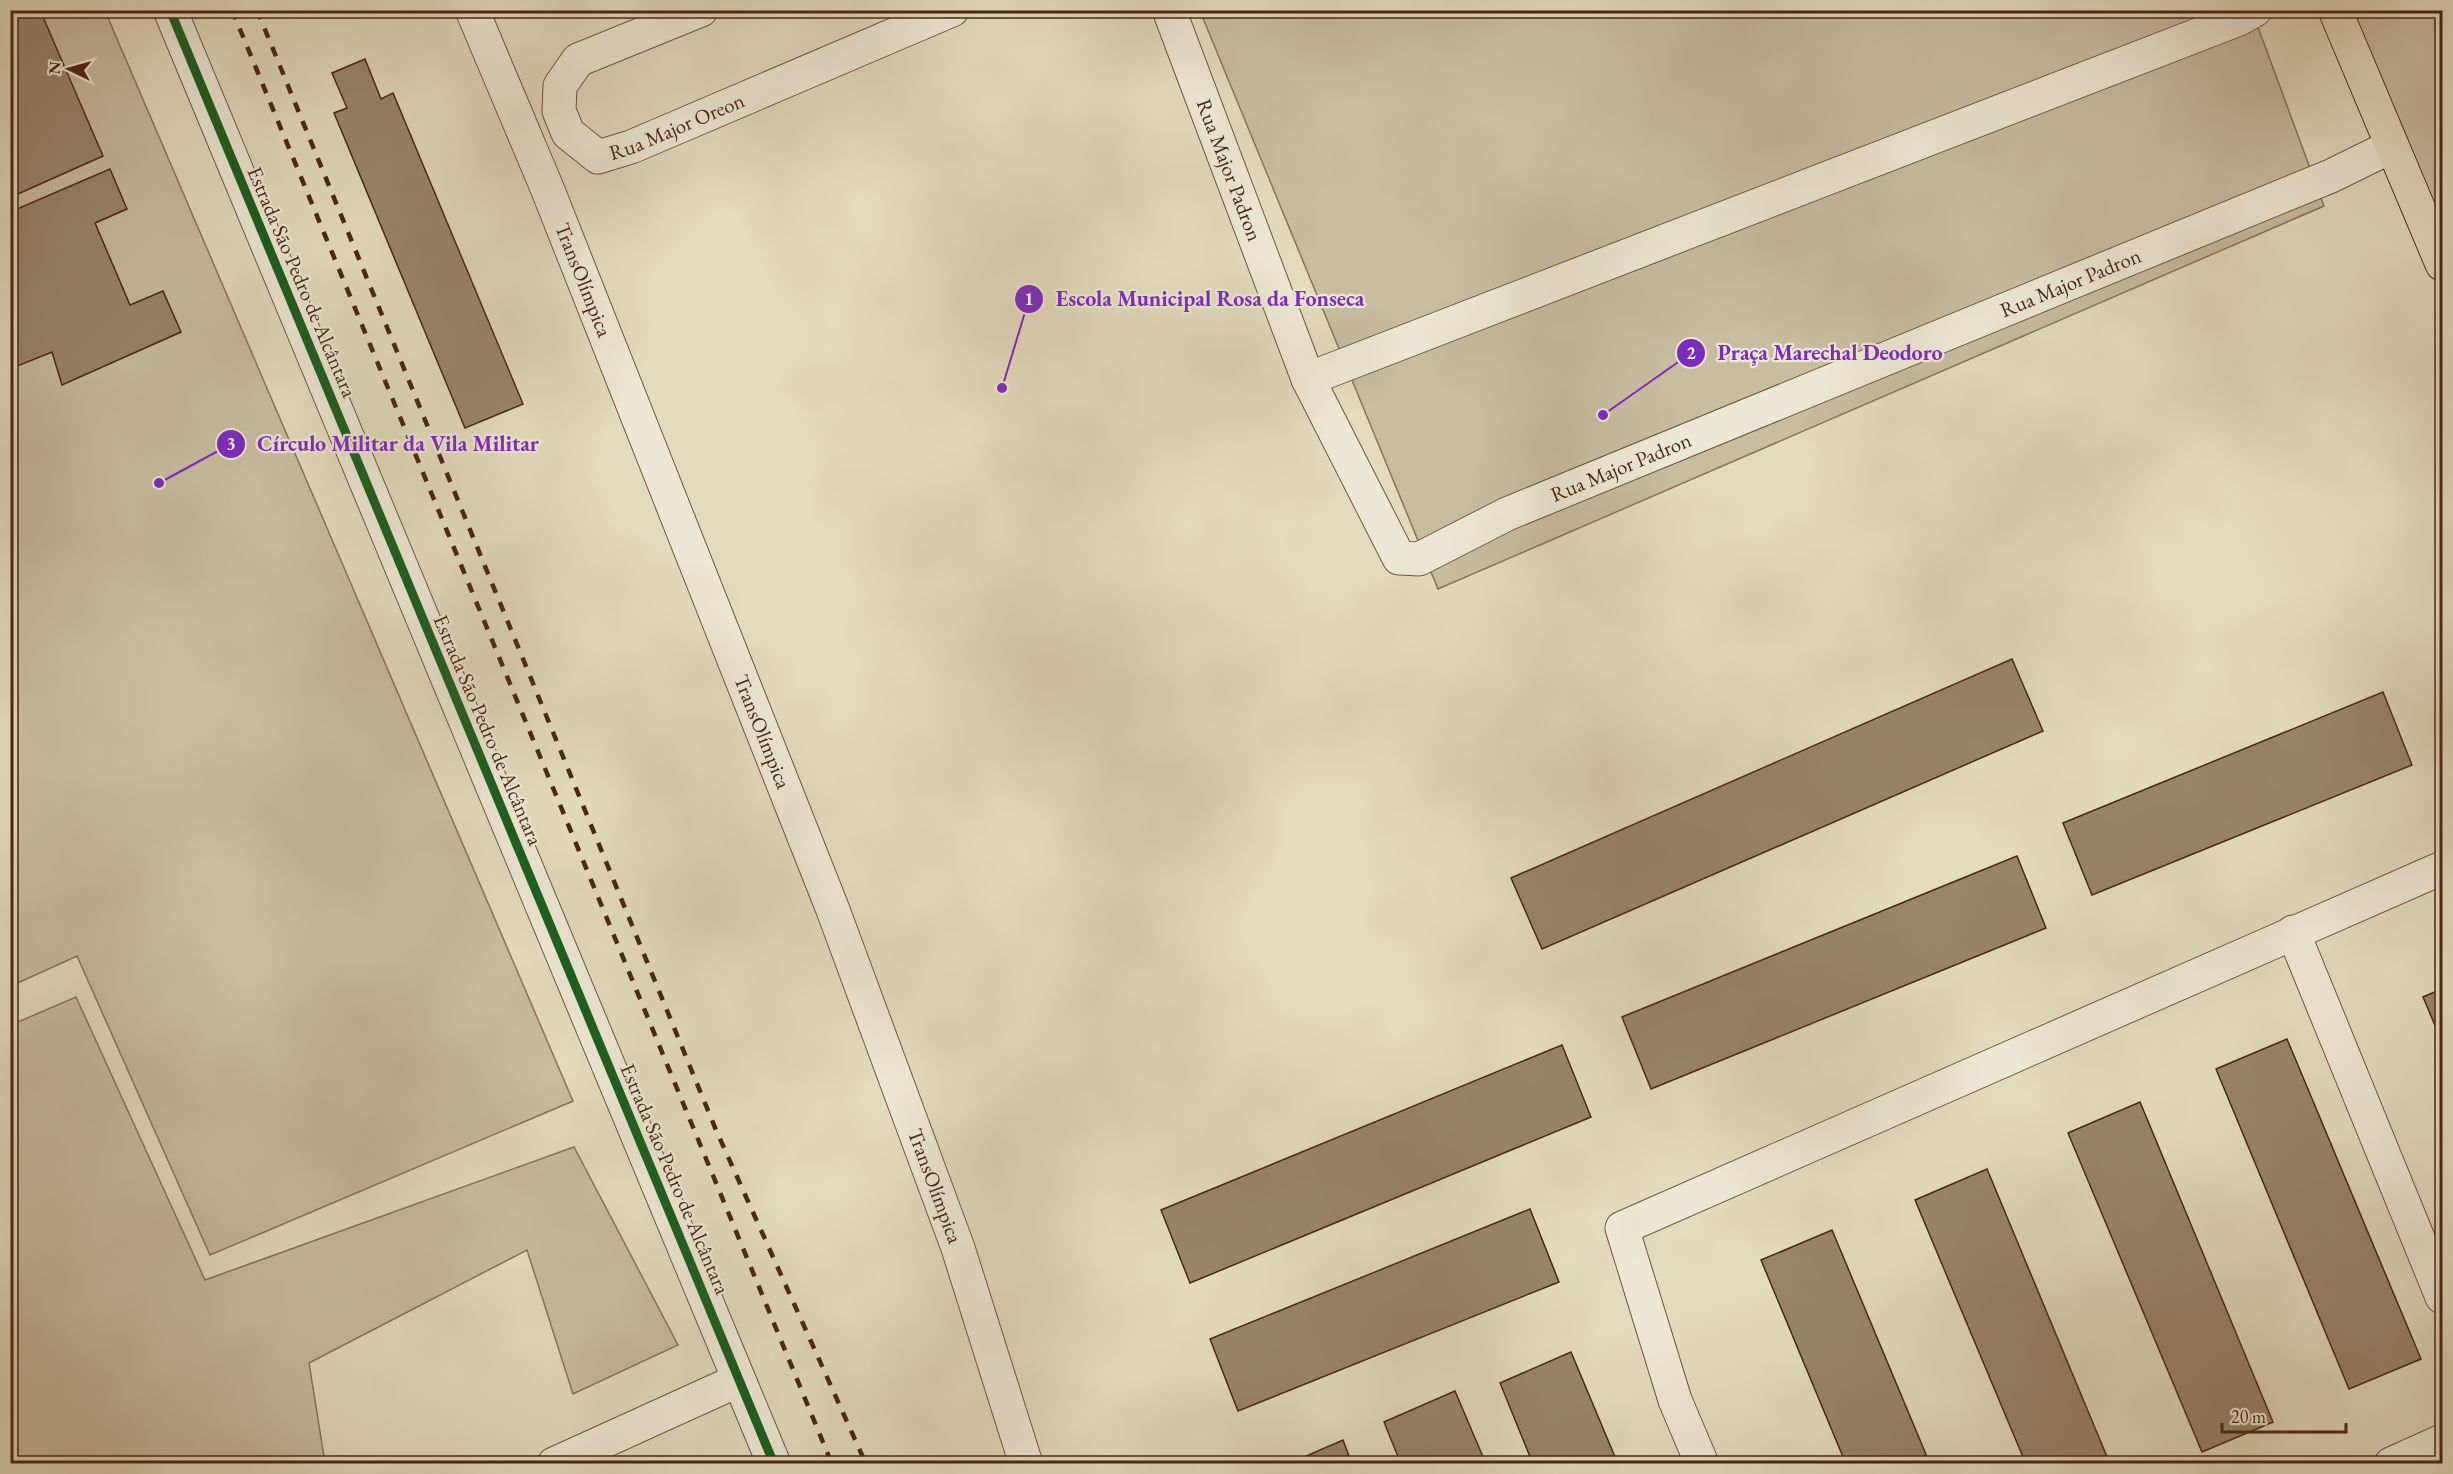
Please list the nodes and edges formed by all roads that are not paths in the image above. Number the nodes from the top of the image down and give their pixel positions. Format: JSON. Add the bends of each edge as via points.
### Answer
{"nodes":[{"id":1,"x":170,"y":10,"type":"edge"},
{"id":2,"x":472,"y":10,"type":"edge"},
{"id":3,"x":700,"y":10,"type":"edge"},
{"id":4,"x":952,"y":10,"type":"edge"},
{"id":5,"x":1169,"y":10,"type":"edge"},
{"id":6,"x":2255,"y":10,"type":"edge"},
{"id":7,"x":2334,"y":10,"type":"edge"},
{"id":8,"x":2392,"y":146,"type":"junction"},
{"id":9,"x":2442,"y":264,"type":"edge"},
{"id":10,"x":1308,"y":379,"type":"junction"},
{"id":11,"x":2442,"y":868,"type":"edge"},
{"id":12,"x":2293,"y":932,"type":"junction"},
{"id":13,"x":2442,"y":1297,"type":"edge"},
{"id":14,"x":739,"y":1380,"type":"junction"},
{"id":15,"x":2442,"y":1441,"type":"edge"},
{"id":16,"x":554,"y":1464,"type":"edge"},
{"id":17,"x":774,"y":1464,"type":"edge"},
{"id":18,"x":1026,"y":1464,"type":"edge"},
{"id":19,"x":1702,"y":1464,"type":"edge"},
{"id":20,"x":2391,"y":1464,"type":"edge"}],
"edges":[{"from":1,"to":14,"type":"street","name":"Estrada São Pedro de Alcântara"},
{"from":2,"to":18,"type":"street","name":"TransOlímpica","via":[[552,199],[834,910],[958,1248]]},
{"from":3,"to":4,"type":"street","name":"Rua Major Oreon","via":[[578,60],[560,86],[559,111],[568,133],[598,157],[631,147]]},
{"from":5,"to":10,"type":"street","name":"Rua Major Padron"},
{"from":6,"to":10,"type":"street","via":[[2228,24]]},
{"from":7,"to":8,"type":"main road"},
{"from":8,"to":9,"type":"main road"},
{"from":8,"to":10,"type":"street","name":"Rua Major Padron","via":[[2331,176],[1507,514],[1419,559],[1399,558]]},
{"from":11,"to":12,"type":"street"},
{"from":12,"to":13,"type":"street"},
{"from":12,"to":19,"type":"street","via":[[1622,1228],[1674,1400]]},
{"from":14,"to":16,"type":"street"},
{"from":14,"to":17,"type":"street","name":"Estrada São Pedro de Alcântara"},
{"from":15,"to":20,"type":"street"}]}
